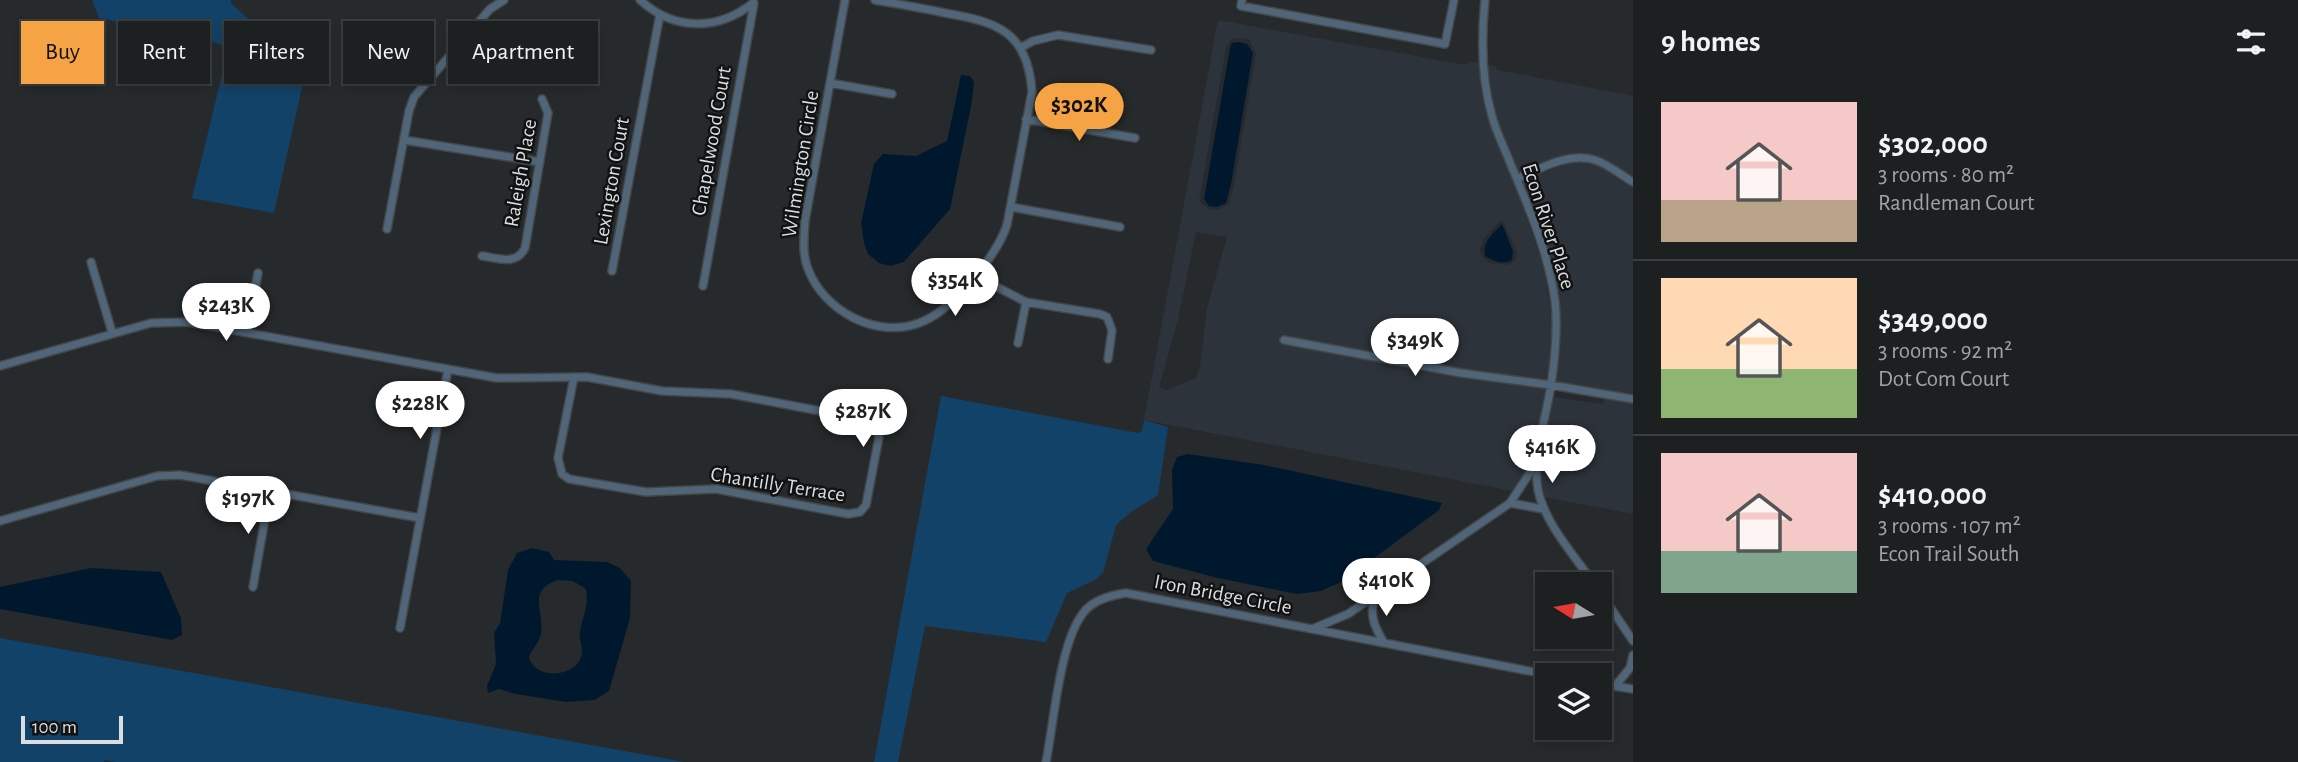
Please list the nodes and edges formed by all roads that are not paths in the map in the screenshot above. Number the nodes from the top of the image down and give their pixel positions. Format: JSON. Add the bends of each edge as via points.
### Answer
{"nodes":[{"id":1,"x":504,"y":0,"type":"edge"},
{"id":2,"x":640,"y":0,"type":"edge"},
{"id":3,"x":845,"y":0,"type":"edge"},
{"id":4,"x":874,"y":0,"type":"edge"},
{"id":5,"x":1242,"y":0,"type":"edge"},
{"id":6,"x":1454,"y":0,"type":"edge"},
{"id":7,"x":1485,"y":0,"type":"edge"},
{"id":8,"x":755,"y":1,"type":"edge"},
{"id":9,"x":660,"y":14,"type":"junction"},
{"id":10,"x":1020,"y":48,"type":"junction"},
{"id":11,"x":1151,"y":50,"type":"dead end"},
{"id":12,"x":830,"y":83,"type":"junction"},
{"id":13,"x":892,"y":94,"type":"dead end"},
{"id":14,"x":542,"y":99,"type":"dead end"},
{"id":15,"x":1026,"y":120,"type":"junction"},
{"id":16,"x":1135,"y":138,"type":"dead end"},
{"id":17,"x":404,"y":140,"type":"junction"},
{"id":18,"x":540,"y":163,"type":"junction"},
{"id":19,"x":1517,"y":179,"type":"junction"},
{"id":20,"x":1633,"y":182,"type":"edge"},
{"id":21,"x":1011,"y":207,"type":"junction"},
{"id":22,"x":1120,"y":227,"type":"dead end"},
{"id":23,"x":387,"y":229,"type":"dead end"},
{"id":24,"x":482,"y":256,"type":"dead end"},
{"id":25,"x":91,"y":262,"type":"dead end"},
{"id":26,"x":612,"y":271,"type":"dead end"},
{"id":27,"x":978,"y":271,"type":"junction"},
{"id":28,"x":258,"y":274,"type":"dead end"},
{"id":29,"x":703,"y":286,"type":"dead end"},
{"id":30,"x":1026,"y":302,"type":"junction"},
{"id":31,"x":112,"y":332,"type":"junction"},
{"id":32,"x":247,"y":332,"type":"junction"},
{"id":33,"x":1284,"y":340,"type":"dead end"},
{"id":34,"x":1018,"y":342,"type":"dead end"},
{"id":35,"x":1108,"y":359,"type":"dead end"},
{"id":36,"x":0,"y":366,"type":"edge"},
{"id":37,"x":448,"y":369,"type":"junction"},
{"id":38,"x":574,"y":377,"type":"junction"},
{"id":39,"x":1551,"y":385,"type":"junction"},
{"id":40,"x":1633,"y":399,"type":"edge"},
{"id":41,"x":1535,"y":465,"type":"junction"},
{"id":42,"x":270,"y":490,"type":"junction"},
{"id":43,"x":1510,"y":503,"type":"junction"},
{"id":44,"x":1543,"y":509,"type":"junction"},
{"id":45,"x":420,"y":518,"type":"junction"},
{"id":46,"x":0,"y":521,"type":"edge"},
{"id":47,"x":1586,"y":572,"type":"edge"},
{"id":48,"x":253,"y":587,"type":"dead end"},
{"id":49,"x":1375,"y":595,"type":"junction"},
{"id":50,"x":1612,"y":610,"type":"edge"},
{"id":51,"x":400,"y":628,"type":"dead end"},
{"id":52,"x":1312,"y":629,"type":"junction"},
{"id":53,"x":1633,"y":641,"type":"edge"},
{"id":54,"x":1384,"y":643,"type":"junction"},
{"id":55,"x":1633,"y":655,"type":"edge"},
{"id":56,"x":1535,"y":672,"type":"edge"},
{"id":57,"x":1612,"y":686,"type":"edge"},
{"id":58,"x":1615,"y":686,"type":"junction"},
{"id":59,"x":1633,"y":690,"type":"edge"},
{"id":60,"x":1046,"y":762,"type":"edge"}],
"edges":[{"from":1,"to":17,"type":"street","via":[[490,9],[414,97]]},
{"from":2,"to":9,"type":"street"},
{"from":3,"to":12,"type":"street","name":"Wilmington Circle"},
{"from":4,"to":10,"type":"street","name":"Wilmington Circle","via":[[989,22]]},
{"from":5,"to":6,"type":"street","via":[[1241,6],[1445,44]]},
{"from":7,"to":19,"type":"street","name":"Econ River Place","via":[[1484,76],[1492,117]]},
{"from":8,"to":9,"type":"street","via":[[722,22],[706,24]]},
{"from":8,"to":29,"type":"street","name":"Chapelwood Court"},
{"from":9,"to":26,"type":"street","name":"Lexington Court"},
{"from":10,"to":11,"type":"street","via":[[1058,35]]},
{"from":10,"to":15,"type":"street","name":"Wilmington Circle","via":[[1031,76]]},
{"from":12,"to":13,"type":"street"},
{"from":12,"to":27,"type":"street","name":"Wilmington Circle","via":[[803,239],[808,271],[820,290],[859,321],[900,327],[936,316]]},
{"from":14,"to":18,"type":"street","name":"Raleigh Place","via":[[548,113]]},
{"from":15,"to":16,"type":"street"},
{"from":15,"to":21,"type":"street","name":"Wilmington Circle"},
{"from":17,"to":18,"type":"street"},
{"from":17,"to":23,"type":"street"},
{"from":18,"to":24,"type":"street","name":"Raleigh Place","via":[[522,254],[510,260]]},
{"from":19,"to":20,"type":"street","via":[[1552,163],[1583,158],[1597,160]]},
{"from":19,"to":39,"type":"street","name":"Econ River Place","via":[[1548,267],[1555,302]]},
{"from":21,"to":22,"type":"street"},
{"from":21,"to":27,"type":"street","name":"Wilmington Circle","via":[[1002,239]]},
{"from":25,"to":31,"type":"street"},
{"from":27,"to":30,"type":"street"},
{"from":28,"to":32,"type":"street"},
{"from":30,"to":34,"type":"street"},
{"from":30,"to":35,"type":"street","via":[[1107,317],[1112,330]]},
{"from":31,"to":32,"type":"street","name":"Chantilly Terrace","via":[[167,321]]},
{"from":31,"to":36,"type":"street","name":"Chantilly Terrace"},
{"from":32,"to":37,"type":"street","name":"Chantilly Terrace"},
{"from":33,"to":39,"type":"street"},
{"from":37,"to":38,"type":"street","name":"Chantilly Terrace","via":[[497,378]]},
{"from":37,"to":45,"type":"street"},
{"from":38,"to":38,"type":"street","name":"Chantilly Terrace","via":[[662,391],[731,394],[867,420],[875,425],[879,437],[866,505],[860,512],[848,514],[716,489],[646,492],[569,479],[562,474],[558,458]]},
{"from":39,"to":40,"type":"street"},
{"from":39,"to":41,"type":"street","name":"Econ River Place"},
{"from":41,"to":43,"type":"street"},
{"from":41,"to":44,"type":"street"},
{"from":42,"to":45,"type":"street"},
{"from":42,"to":46,"type":"street","via":[[199,477],[157,476]]},
{"from":42,"to":48,"type":"street"},
{"from":43,"to":44,"type":"street"},
{"from":43,"to":49,"type":"street"},
{"from":44,"to":47,"type":"street"},
{"from":45,"to":51,"type":"street"},
{"from":49,"to":52,"type":"street","via":[[1348,614]]},
{"from":49,"to":54,"type":"street","via":[[1373,625]]},
{"from":50,"to":53,"type":"street"},
{"from":52,"to":54,"type":"street","name":"Iron Bridge Circle"},
{"from":52,"to":60,"type":"street","name":"Iron Bridge Circle","via":[[1126,593],[1108,597],[1089,607],[1068,640]]},
{"from":54,"to":56,"type":"street","name":"Iron Bridge Circle"},
{"from":55,"to":58,"type":"street","via":[[1630,668]]},
{"from":57,"to":58,"type":"street"},
{"from":58,"to":59,"type":"street"}]}
